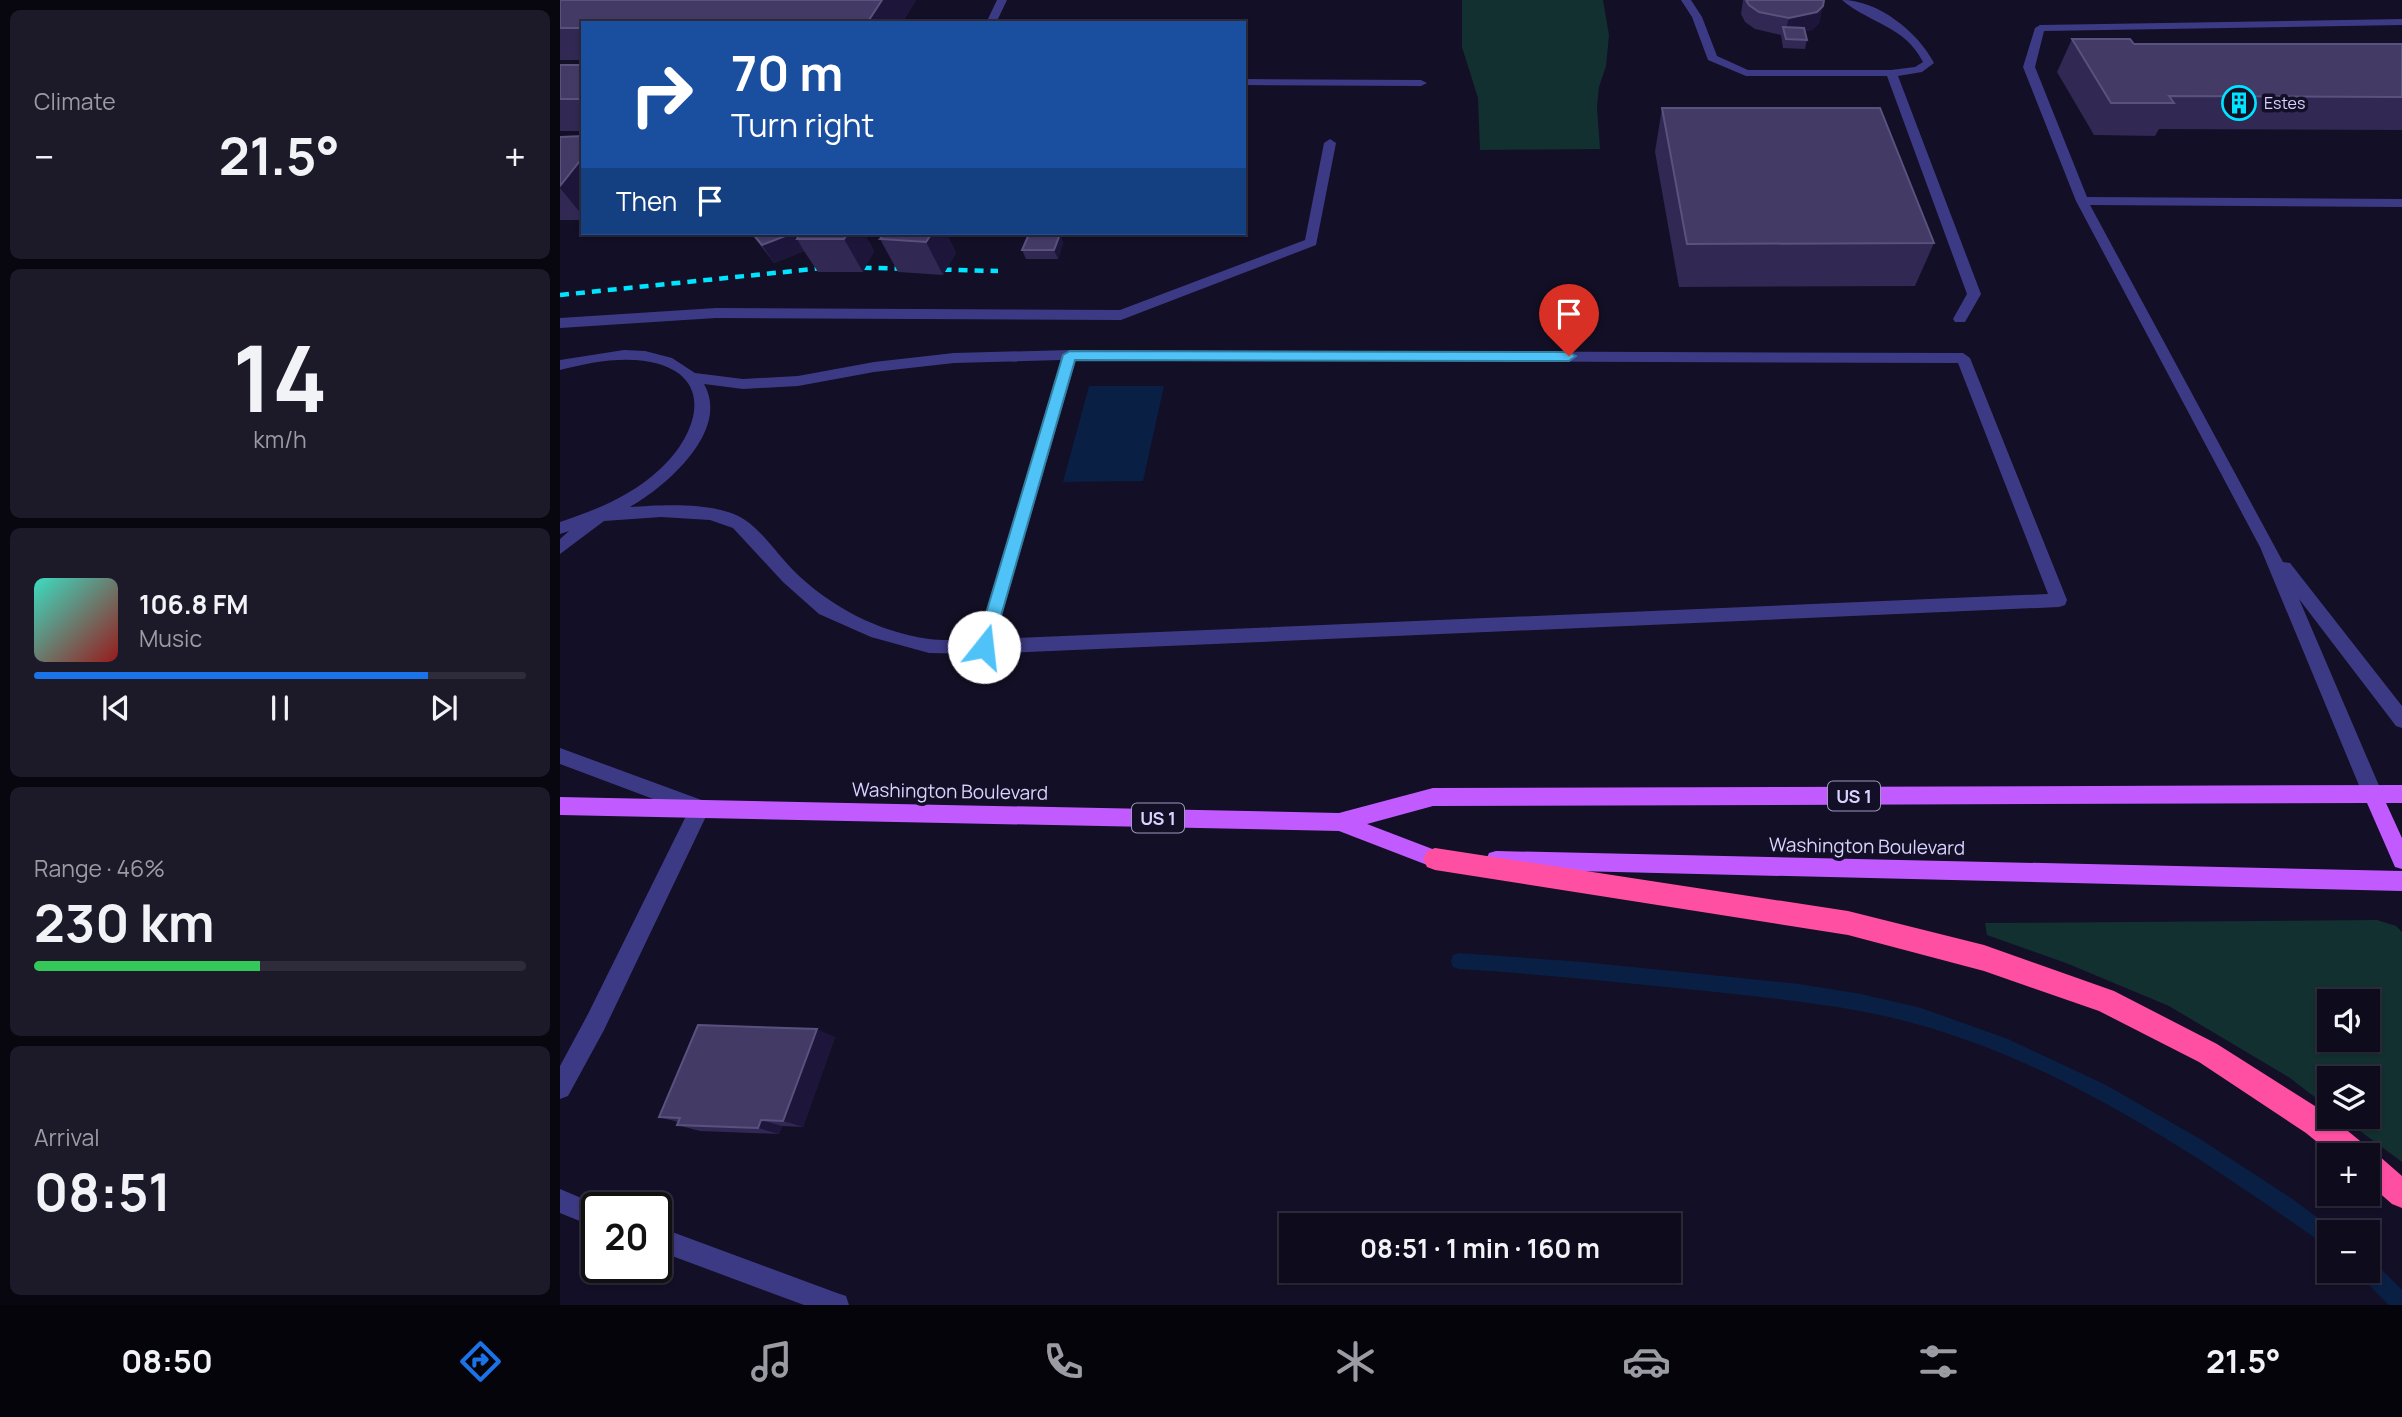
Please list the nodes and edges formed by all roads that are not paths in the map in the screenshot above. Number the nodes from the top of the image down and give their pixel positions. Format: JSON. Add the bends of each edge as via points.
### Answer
{"nodes":[{"id":1,"x":1002,"y":0,"type":"edge"},
{"id":2,"x":1686,"y":0,"type":"edge"},
{"id":3,"x":1847,"y":0,"type":"edge"},
{"id":4,"x":991,"y":21,"type":"edge"},
{"id":5,"x":2402,"y":22,"type":"edge"},
{"id":6,"x":1891,"y":72,"type":"junction"},
{"id":7,"x":1246,"y":82,"type":"edge"},
{"id":8,"x":1421,"y":83,"type":"dead end"},
{"id":9,"x":1330,"y":143,"type":"dead end"},
{"id":10,"x":2082,"y":201,"type":"junction"},
{"id":11,"x":2402,"y":203,"type":"edge"},
{"id":12,"x":1960,"y":319,"type":"dead end"},
{"id":13,"x":560,"y":323,"type":"edge"},
{"id":14,"x":1070,"y":355,"type":"junction"},
{"id":15,"x":560,"y":365,"type":"edge"},
{"id":16,"x":692,"y":378,"type":"junction"},
{"id":17,"x":600,"y":515,"type":"junction"},
{"id":18,"x":560,"y":528,"type":"edge"},
{"id":19,"x":2268,"y":547,"type":"junction"},
{"id":20,"x":560,"y":548,"type":"edge"},
{"id":21,"x":984,"y":647,"type":"junction"},
{"id":22,"x":2402,"y":720,"type":"edge"},
{"id":23,"x":560,"y":757,"type":"edge"},
{"id":24,"x":2402,"y":794,"type":"edge"},
{"id":25,"x":2373,"y":795,"type":"junction"},
{"id":26,"x":560,"y":806,"type":"edge"},
{"id":27,"x":700,"y":808,"type":"junction"},
{"id":28,"x":1339,"y":822,"type":"junction"},
{"id":29,"x":1435,"y":859,"type":"junction"},
{"id":30,"x":2402,"y":860,"type":"edge"},
{"id":31,"x":2402,"y":881,"type":"edge"},
{"id":32,"x":560,"y":1088,"type":"edge"},
{"id":33,"x":2340,"y":1143,"type":"edge"},
{"id":34,"x":2380,"y":1176,"type":"edge"},
{"id":35,"x":2402,"y":1194,"type":"edge"},
{"id":36,"x":560,"y":1201,"type":"edge"},
{"id":37,"x":581,"y":1210,"type":"edge"},
{"id":38,"x":672,"y":1244,"type":"edge"},
{"id":39,"x":838,"y":1305,"type":"edge"}],
"edges":[{"from":1,"to":4,"type":"lane"},
{"from":2,"to":6,"type":"lane","via":[[1712,58],[1746,72]]},
{"from":3,"to":6,"type":"lane","via":[[1901,29],[1929,63],[1918,70]]},
{"from":5,"to":10,"type":"lane","via":[[2040,28],[2029,67]]},
{"from":6,"to":12,"type":"lane","via":[[1974,294]]},
{"from":7,"to":8,"type":"lane"},
{"from":9,"to":13,"type":"lane","via":[[1311,242],[1121,315],[716,313]]},
{"from":10,"to":11,"type":"lane"},
{"from":10,"to":19,"type":"lane"},
{"from":14,"to":16,"type":"lane","via":[[954,358],[798,381],[743,384]]},
{"from":14,"to":21,"type":"lane"},
{"from":14,"to":21,"type":"lane","via":[[1963,358],[2059,600]]},
{"from":15,"to":16,"type":"lane","via":[[593,357],[635,355],[669,362]]},
{"from":16,"to":17,"type":"lane","via":[[703,401],[697,430],[677,461],[641,492]]},
{"from":17,"to":18,"type":"lane"},
{"from":17,"to":20,"type":"lane"},
{"from":17,"to":21,"type":"lane","via":[[711,514],[739,524],[825,609],[877,632],[929,646]]},
{"from":19,"to":22,"type":"lane"},
{"from":19,"to":25,"type":"lane"},
{"from":23,"to":27,"type":"lane"},
{"from":24,"to":25,"type":"main road","name":"Washington Boulevard","number":"US 1"},
{"from":25,"to":28,"type":"main road","name":"Washington Boulevard","number":"US 1","via":[[1433,797]]},
{"from":25,"to":30,"type":"main road"},
{"from":26,"to":27,"type":"main road","name":"Washington Boulevard","number":"US 1"},
{"from":27,"to":28,"type":"main road","name":"Washington Boulevard","number":"US 1"},
{"from":27,"to":32,"type":"lane"},
{"from":28,"to":29,"type":"main road","name":"Washington Boulevard","number":"US 1"},
{"from":29,"to":31,"type":"main road","name":"Washington Boulevard","number":"US 1"},
{"from":29,"to":33,"type":"highway","via":[[1848,923],[1984,958],[2105,1000],[2208,1053]]},
{"from":34,"to":35,"type":"highway"},
{"from":36,"to":37,"type":"lane"},
{"from":38,"to":39,"type":"lane"}]}
